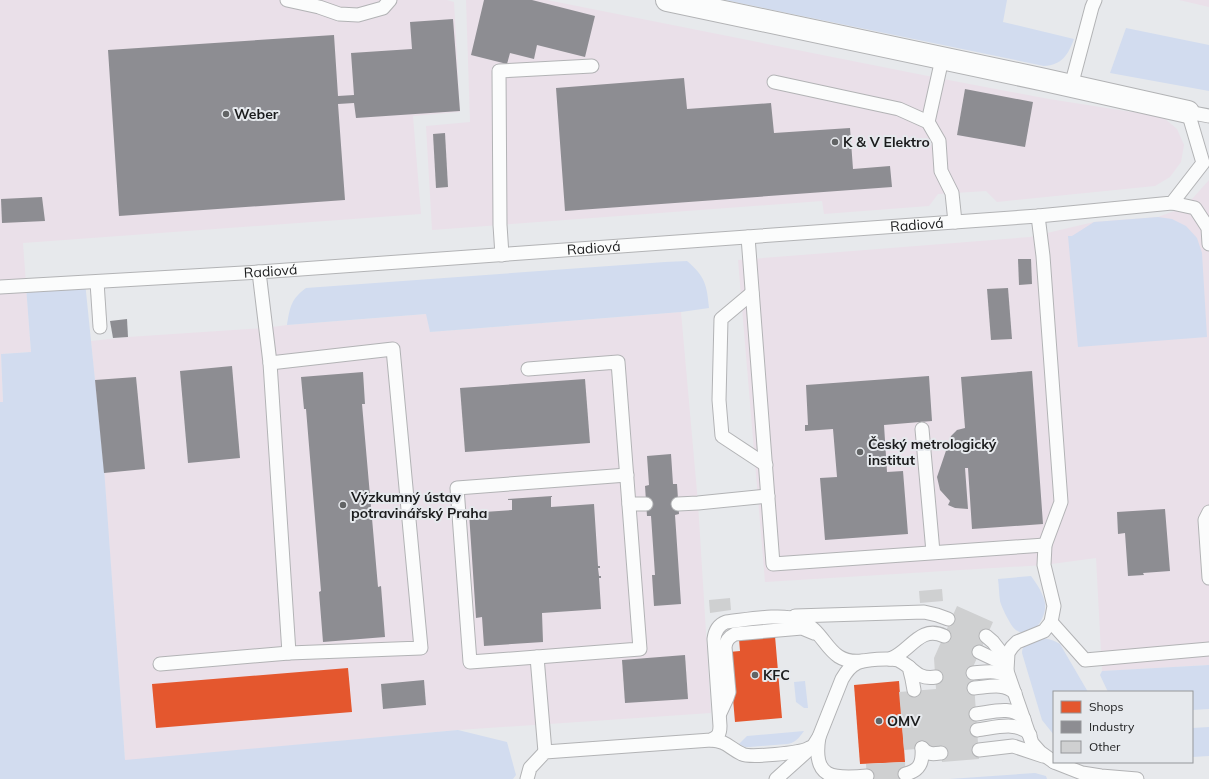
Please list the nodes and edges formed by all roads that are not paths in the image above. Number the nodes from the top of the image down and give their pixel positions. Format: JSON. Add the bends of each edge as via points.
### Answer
{"nodes":[{"id":1,"x":287,"y":0,"type":"edge"},
{"id":2,"x":390,"y":0,"type":"edge"},
{"id":3,"x":667,"y":0,"type":"edge"},
{"id":4,"x":1095,"y":0,"type":"edge"},
{"id":5,"x":942,"y":58,"type":"junction"},
{"id":6,"x":592,"y":66,"type":"dead end"},
{"id":7,"x":774,"y":82,"type":"dead end"},
{"id":8,"x":1072,"y":86,"type":"junction"},
{"id":9,"x":1188,"y":112,"type":"junction"},
{"id":10,"x":1209,"y":116,"type":"edge"},
{"id":11,"x":928,"y":122,"type":"junction"},
{"id":12,"x":1172,"y":203,"type":"junction"},
{"id":13,"x":1038,"y":216,"type":"junction"},
{"id":14,"x":955,"y":222,"type":"junction"},
{"id":15,"x":748,"y":237,"type":"junction"},
{"id":16,"x":1209,"y":244,"type":"edge"},
{"id":17,"x":502,"y":255,"type":"junction"},
{"id":18,"x":259,"y":272,"type":"junction"},
{"id":19,"x":97,"y":282,"type":"junction"},
{"id":20,"x":0,"y":287,"type":"edge"},
{"id":21,"x":752,"y":293,"type":"junction"},
{"id":22,"x":100,"y":327,"type":"dead end"},
{"id":23,"x":270,"y":363,"type":"junction"},
{"id":24,"x":528,"y":369,"type":"dead end"},
{"id":25,"x":922,"y":429,"type":"dead end"},
{"id":26,"x":766,"y":465,"type":"junction"},
{"id":27,"x":627,"y":475,"type":"junction"},
{"id":28,"x":768,"y":496,"type":"junction"},
{"id":29,"x":629,"y":504,"type":"junction"},
{"id":30,"x":646,"y":504,"type":"dead end"},
{"id":31,"x":678,"y":504,"type":"dead end"},
{"id":32,"x":1209,"y":512,"type":"edge"},
{"id":33,"x":1045,"y":545,"type":"junction"},
{"id":34,"x":933,"y":552,"type":"junction"},
{"id":35,"x":1209,"y":578,"type":"edge"},
{"id":36,"x":788,"y":617,"type":"junction"},
{"id":37,"x":1051,"y":622,"type":"junction"},
{"id":38,"x":944,"y":636,"type":"dead end"},
{"id":39,"x":986,"y":636,"type":"dead end"},
{"id":40,"x":822,"y":638,"type":"junction"},
{"id":41,"x":918,"y":638,"type":"junction"},
{"id":42,"x":1209,"y":649,"type":"edge"},
{"id":43,"x":979,"y":652,"type":"dead end"},
{"id":44,"x":289,"y":653,"type":"junction"},
{"id":45,"x":537,"y":657,"type":"junction"},
{"id":46,"x":890,"y":659,"type":"junction"},
{"id":47,"x":862,"y":661,"type":"junction"},
{"id":48,"x":160,"y":664,"type":"dead end"},
{"id":49,"x":973,"y":674,"type":"dead end"},
{"id":50,"x":1008,"y":674,"type":"junction"},
{"id":51,"x":936,"y":677,"type":"dead end"},
{"id":52,"x":974,"y":688,"type":"dead end"},
{"id":53,"x":1015,"y":693,"type":"junction"},
{"id":54,"x":976,"y":714,"type":"dead end"},
{"id":55,"x":720,"y":716,"type":"junction"},
{"id":56,"x":1024,"y":719,"type":"junction"},
{"id":57,"x":977,"y":730,"type":"dead end"},
{"id":58,"x":1030,"y":735,"type":"junction"},
{"id":59,"x":711,"y":740,"type":"junction"},
{"id":60,"x":816,"y":741,"type":"junction"},
{"id":61,"x":979,"y":750,"type":"dead end"},
{"id":62,"x":545,"y":752,"type":"junction"},
{"id":63,"x":941,"y":753,"type":"dead end"},
{"id":64,"x":1052,"y":761,"type":"edge"},
{"id":65,"x":1057,"y":763,"type":"edge"},
{"id":66,"x":906,"y":774,"type":"dead end"},
{"id":67,"x":867,"y":776,"type":"dead end"},
{"id":68,"x":527,"y":779,"type":"edge"},
{"id":69,"x":776,"y":779,"type":"edge"},
{"id":70,"x":1137,"y":779,"type":"edge"}],
"edges":[{"from":1,"to":2,"type":"lane","via":[[339,14],[358,15],[383,8]]},
{"from":3,"to":5,"type":"street"},
{"from":4,"to":8,"type":"lane"},
{"from":5,"to":8,"type":"street"},
{"from":5,"to":11,"type":"lane"},
{"from":6,"to":17,"type":"lane","via":[[498,71]]},
{"from":7,"to":11,"type":"lane","via":[[899,109]]},
{"from":8,"to":9,"type":"street"},
{"from":9,"to":10,"type":"lane"},
{"from":9,"to":12,"type":"lane","via":[[1202,163]]},
{"from":11,"to":14,"type":"lane","via":[[939,141],[941,171],[952,193]]},
{"from":12,"to":13,"type":"lane","name":"Radiová"},
{"from":12,"to":16,"type":"lane","name":"Radiová","via":[[1195,208],[1208,228]]},
{"from":13,"to":14,"type":"lane","name":"Radiová"},
{"from":13,"to":33,"type":"lane","via":[[1061,502]]},
{"from":14,"to":15,"type":"lane","name":"Radiová"},
{"from":15,"to":17,"type":"lane","name":"Radiová"},
{"from":15,"to":21,"type":"lane"},
{"from":17,"to":18,"type":"lane","name":"Radiová"},
{"from":18,"to":19,"type":"lane","name":"Radiová"},
{"from":18,"to":23,"type":"lane"},
{"from":19,"to":20,"type":"lane","name":"Radiová"},
{"from":19,"to":22,"type":"lane"},
{"from":21,"to":26,"type":"lane"},
{"from":21,"to":26,"type":"lane","via":[[721,319],[719,400],[722,436]]},
{"from":23,"to":44,"type":"lane"},
{"from":23,"to":44,"type":"lane","via":[[394,349],[421,648]]},
{"from":24,"to":27,"type":"lane","via":[[618,362]]},
{"from":25,"to":34,"type":"lane"},
{"from":26,"to":28,"type":"lane"},
{"from":27,"to":29,"type":"lane"},
{"from":27,"to":45,"type":"lane","via":[[457,488],[470,662]]},
{"from":28,"to":31,"type":"lane"},
{"from":28,"to":34,"type":"lane","via":[[773,564]]},
{"from":29,"to":30,"type":"lane"},
{"from":29,"to":45,"type":"lane","via":[[640,649]]},
{"from":32,"to":35,"type":"lane","via":[[1205,520]]},
{"from":33,"to":34,"type":"lane"},
{"from":33,"to":37,"type":"lane","via":[[1044,565],[1054,606]]},
{"from":36,"to":40,"type":"lane","via":[[811,626]]},
{"from":36,"to":41,"type":"lane","via":[[924,612],[937,615],[949,620],[938,620]]},
{"from":36,"to":55,"type":"lane","via":[[726,622],[717,628],[714,639]]},
{"from":37,"to":42,"type":"lane","via":[[1085,660]]},
{"from":37,"to":50,"type":"lane","via":[[1044,631],[1031,635],[1012,647],[1008,653]]},
{"from":38,"to":41,"type":"lane","via":[[930,633]]},
{"from":39,"to":50,"type":"lane","via":[[996,646]]},
{"from":40,"to":47,"type":"lane","via":[[840,658],[851,662]]},
{"from":40,"to":55,"type":"lane","via":[[802,628],[731,636],[725,647],[728,692]]},
{"from":41,"to":46,"type":"lane","via":[[902,653]]},
{"from":43,"to":50,"type":"lane","via":[[998,661]]},
{"from":44,"to":48,"type":"lane"},
{"from":45,"to":62,"type":"lane"},
{"from":46,"to":47,"type":"lane"},
{"from":46,"to":51,"type":"lane","via":[[897,660],[914,681],[922,677]]},
{"from":47,"to":60,"type":"lane","via":[[851,668],[842,679]]},
{"from":49,"to":50,"type":"lane"},
{"from":50,"to":53,"type":"lane"},
{"from":52,"to":53,"type":"lane","via":[[1003,686]]},
{"from":53,"to":56,"type":"lane"},
{"from":54,"to":56,"type":"lane","via":[[1010,710]]},
{"from":55,"to":59,"type":"lane","via":[[719,734]]},
{"from":56,"to":58,"type":"lane"},
{"from":57,"to":58,"type":"lane","via":[[1013,726],[1023,729]]},
{"from":58,"to":64,"type":"lane","via":[[1036,747]]},
{"from":59,"to":60,"type":"lane","via":[[725,743],[749,756],[806,750]]},
{"from":59,"to":62,"type":"lane"},
{"from":60,"to":67,"type":"lane","via":[[817,759],[824,771],[840,778]]},
{"from":60,"to":69,"type":"lane"},
{"from":61,"to":64,"type":"lane","via":[[1013,746]]},
{"from":62,"to":68,"type":"lane","via":[[530,768]]},
{"from":63,"to":66,"type":"lane","via":[[932,754],[922,748],[920,766]]},
{"from":65,"to":70,"type":"lane","via":[[1082,773]]}]}
